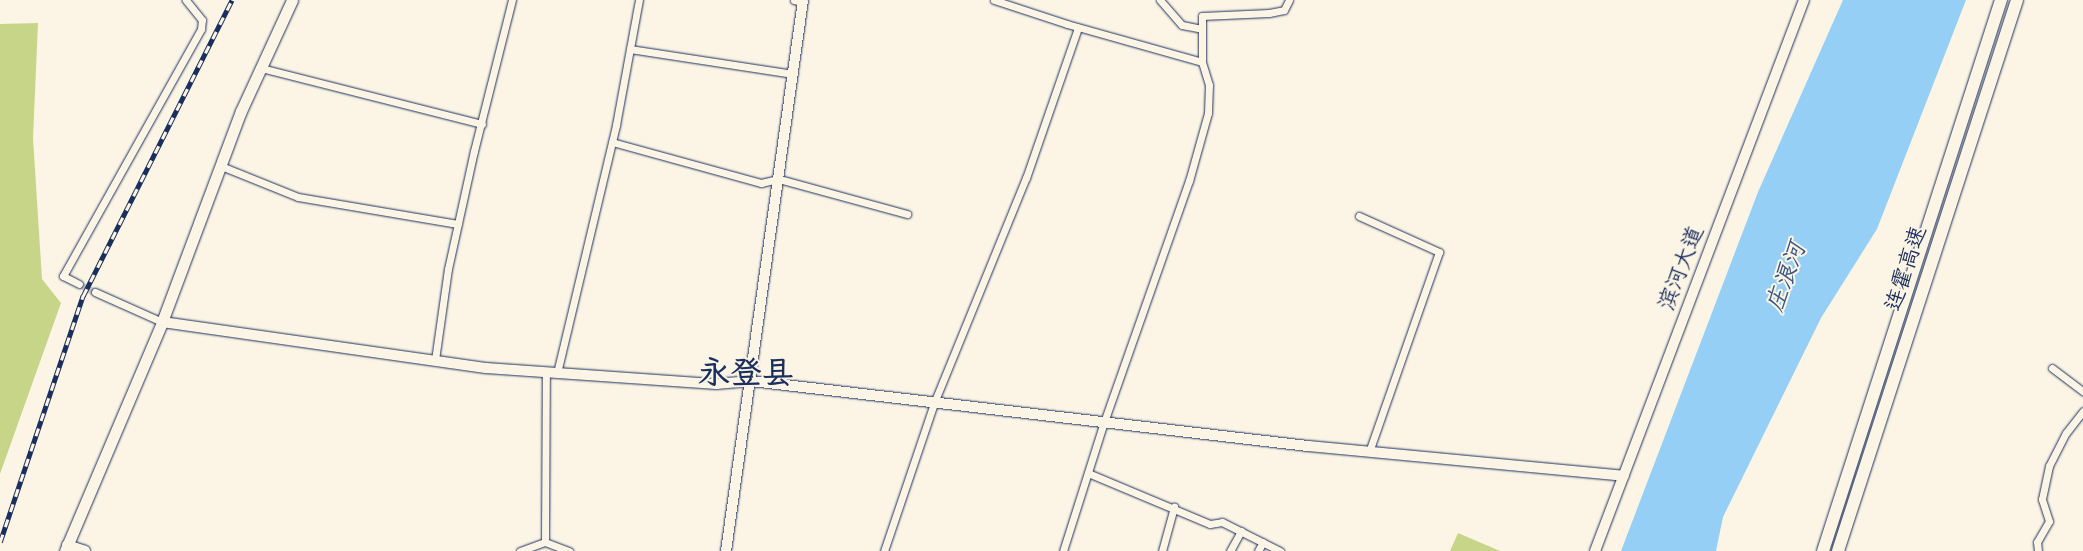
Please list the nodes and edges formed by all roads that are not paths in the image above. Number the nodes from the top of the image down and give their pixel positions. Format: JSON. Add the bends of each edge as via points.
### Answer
{"nodes":[{"id":1,"x":186,"y":0,"type":"edge"},
{"id":2,"x":292,"y":0,"type":"edge"},
{"id":3,"x":512,"y":0,"type":"edge"},
{"id":4,"x":639,"y":0,"type":"edge"},
{"id":5,"x":994,"y":0,"type":"edge"},
{"id":6,"x":1160,"y":0,"type":"edge"},
{"id":7,"x":1289,"y":0,"type":"edge"},
{"id":8,"x":1804,"y":0,"type":"edge"},
{"id":9,"x":2001,"y":0,"type":"edge"},
{"id":10,"x":2017,"y":0,"type":"edge"},
{"id":11,"x":799,"y":1,"type":"edge"},
{"id":12,"x":1078,"y":28,"type":"junction"},
{"id":13,"x":1202,"y":29,"type":"junction"},
{"id":14,"x":630,"y":49,"type":"junction"},
{"id":15,"x":1202,"y":62,"type":"junction"},
{"id":16,"x":261,"y":68,"type":"junction"},
{"id":17,"x":793,"y":74,"type":"junction"},
{"id":18,"x":482,"y":124,"type":"junction"},
{"id":19,"x":612,"y":142,"type":"junction"},
{"id":20,"x":221,"y":166,"type":"junction"},
{"id":21,"x":779,"y":179,"type":"junction"},
{"id":22,"x":906,"y":214,"type":"dead end"},
{"id":23,"x":1359,"y":216,"type":"dead end"},
{"id":24,"x":458,"y":224,"type":"junction"},
{"id":25,"x":80,"y":284,"type":"tunnel mouth"},
{"id":26,"x":95,"y":292,"type":"tunnel mouth"},
{"id":27,"x":162,"y":322,"type":"junction"},
{"id":28,"x":435,"y":360,"type":"junction"},
{"id":29,"x":2052,"y":368,"type":"dead end"},
{"id":30,"x":552,"y":372,"type":"junction"},
{"id":31,"x":751,"y":381,"type":"junction"},
{"id":32,"x":2083,"y":391,"type":"edge"},
{"id":33,"x":934,"y":402,"type":"junction"},
{"id":34,"x":2083,"y":411,"type":"edge"},
{"id":35,"x":1104,"y":422,"type":"junction"},
{"id":36,"x":1369,"y":452,"type":"junction"},
{"id":37,"x":1088,"y":473,"type":"junction"},
{"id":38,"x":1624,"y":476,"type":"junction"},
{"id":39,"x":1174,"y":507,"type":"junction"},
{"id":40,"x":1241,"y":531,"type":"junction"},
{"id":41,"x":546,"y":542,"type":"junction"},
{"id":42,"x":1263,"y":542,"type":"junction"},
{"id":43,"x":66,"y":548,"type":"edge"},
{"id":44,"x":85,"y":551,"type":"edge"},
{"id":45,"x":520,"y":551,"type":"edge"},
{"id":46,"x":569,"y":551,"type":"edge"},
{"id":47,"x":726,"y":551,"type":"edge"},
{"id":48,"x":884,"y":551,"type":"edge"},
{"id":49,"x":1064,"y":551,"type":"edge"},
{"id":50,"x":1162,"y":551,"type":"edge"},
{"id":51,"x":1230,"y":551,"type":"edge"},
{"id":52,"x":1258,"y":551,"type":"edge"},
{"id":53,"x":1280,"y":551,"type":"edge"},
{"id":54,"x":1595,"y":551,"type":"edge"},
{"id":55,"x":1823,"y":551,"type":"edge"},
{"id":56,"x":1838,"y":551,"type":"edge"},
{"id":57,"x":2038,"y":551,"type":"edge"}],
"edges":[{"from":1,"to":25,"type":"street","via":[[202,20],[200,29],[63,276]]},
{"from":2,"to":16,"type":"main road"},
{"from":3,"to":18,"type":"street"},
{"from":4,"to":14,"type":"street"},
{"from":5,"to":12,"type":"street"},
{"from":6,"to":13,"type":"street","via":[[1182,24]]},
{"from":7,"to":13,"type":"street","via":[[1284,10],[1269,13],[1202,16]]},
{"from":8,"to":38,"type":"street","name":"滨河大道"},
{"from":9,"to":55,"type":"highway","name":"连霍高速"},
{"from":10,"to":56,"type":"highway","name":"连霍高速"},
{"from":11,"to":17,"type":"street"},
{"from":12,"to":15,"type":"street"},
{"from":12,"to":33,"type":"street","via":[[1026,178]]},
{"from":13,"to":15,"type":"street"},
{"from":14,"to":17,"type":"street"},
{"from":14,"to":19,"type":"street"},
{"from":15,"to":35,"type":"street","via":[[1209,85],[1205,122],[1189,181]]},
{"from":16,"to":18,"type":"street"},
{"from":16,"to":20,"type":"main road"},
{"from":17,"to":21,"type":"street"},
{"from":18,"to":24,"type":"street"},
{"from":19,"to":21,"type":"street","via":[[761,183]]},
{"from":19,"to":30,"type":"street"},
{"from":20,"to":24,"type":"street","via":[[298,197]]},
{"from":20,"to":27,"type":"main road"},
{"from":21,"to":22,"type":"street"},
{"from":21,"to":31,"type":"street"},
{"from":23,"to":36,"type":"street","via":[[1438,252]]},
{"from":24,"to":28,"type":"street"},
{"from":26,"to":27,"type":"street"},
{"from":27,"to":28,"type":"street"},
{"from":27,"to":43,"type":"main road"},
{"from":28,"to":30,"type":"street"},
{"from":29,"to":32,"type":"street"},
{"from":30,"to":31,"type":"street","via":[[716,384]]},
{"from":30,"to":41,"type":"street"},
{"from":31,"to":33,"type":"street"},
{"from":31,"to":47,"type":"street"},
{"from":33,"to":35,"type":"street"},
{"from":33,"to":48,"type":"street"},
{"from":34,"to":57,"type":"street","via":[[2066,433],[2050,466],[2042,499],[2049,520],[2037,542]]},
{"from":35,"to":36,"type":"street"},
{"from":35,"to":37,"type":"street"},
{"from":36,"to":38,"type":"street"},
{"from":37,"to":39,"type":"street"},
{"from":37,"to":49,"type":"street"},
{"from":38,"to":54,"type":"street","name":"滨河大道"},
{"from":39,"to":40,"type":"street","via":[[1210,524],[1222,522]]},
{"from":39,"to":50,"type":"street"},
{"from":40,"to":42,"type":"street"},
{"from":40,"to":51,"type":"street"},
{"from":41,"to":45,"type":"street"},
{"from":41,"to":46,"type":"street"},
{"from":42,"to":52,"type":"street"},
{"from":42,"to":53,"type":"street"},
{"from":43,"to":44,"type":"street"}]}
